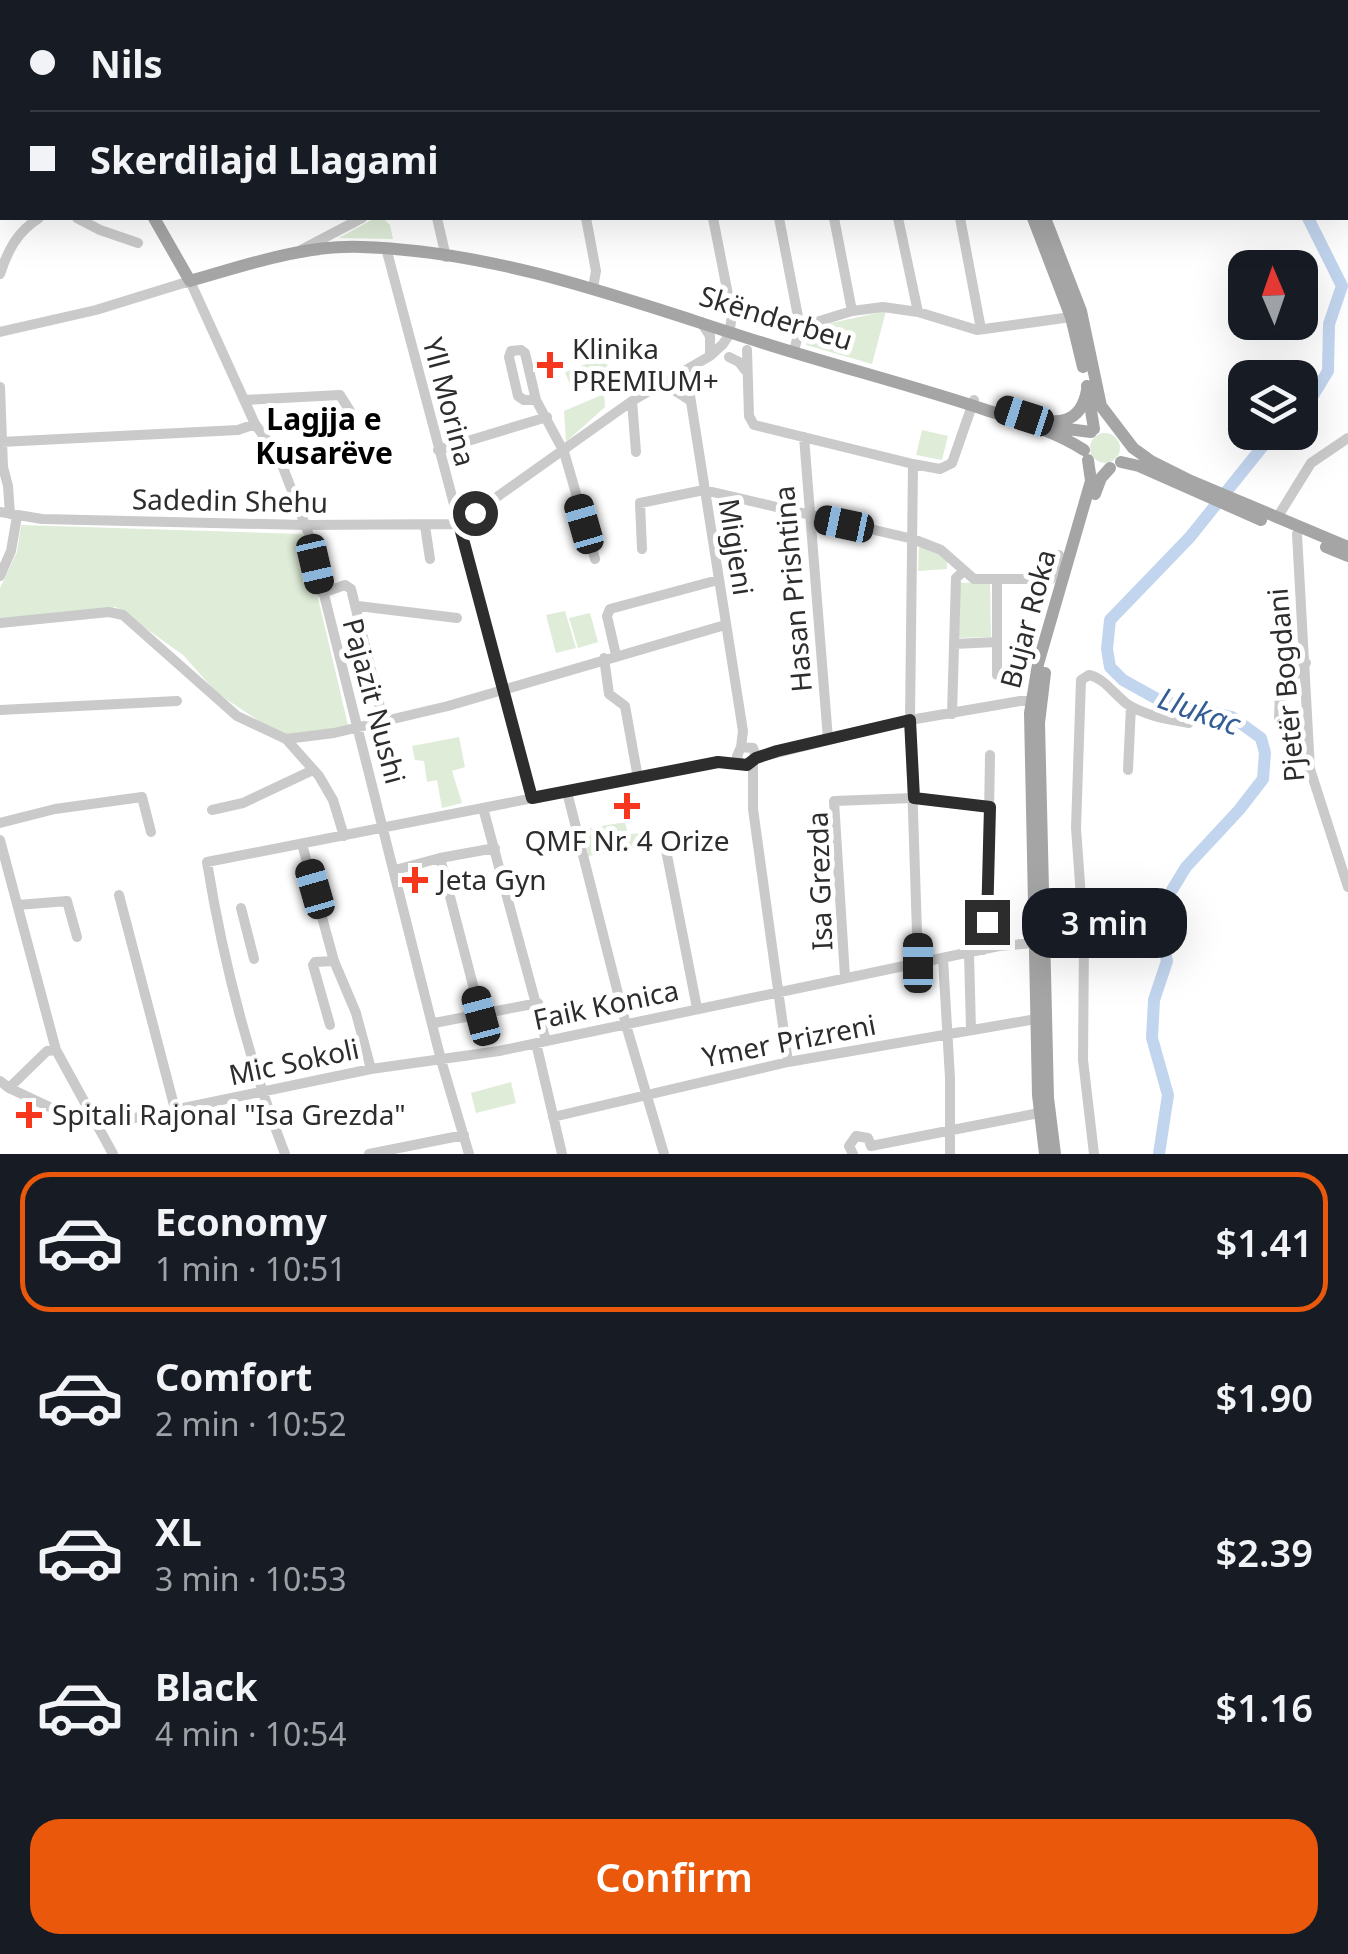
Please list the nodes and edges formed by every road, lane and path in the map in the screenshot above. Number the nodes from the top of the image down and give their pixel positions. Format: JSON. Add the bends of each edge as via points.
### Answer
{"nodes":[{"id":1,"x":37,"y":220,"type":"edge"},
{"id":2,"x":81,"y":220,"type":"edge"},
{"id":3,"x":155,"y":220,"type":"edge"},
{"id":4,"x":358,"y":220,"type":"edge"},
{"id":5,"x":438,"y":220,"type":"edge"},
{"id":6,"x":586,"y":220,"type":"edge"},
{"id":7,"x":714,"y":220,"type":"edge"},
{"id":8,"x":779,"y":220,"type":"edge"},
{"id":9,"x":834,"y":220,"type":"edge"},
{"id":10,"x":898,"y":220,"type":"edge"},
{"id":11,"x":960,"y":220,"type":"edge"},
{"id":12,"x":1033,"y":220,"type":"edge"},
{"id":13,"x":1046,"y":220,"type":"edge"},
{"id":14,"x":138,"y":243,"type":"dead end"},
{"id":15,"x":386,"y":248,"type":"junction"},
{"id":16,"x":300,"y":251,"type":"junction"},
{"id":17,"x":177,"y":255,"type":"junction"},
{"id":18,"x":446,"y":256,"type":"junction"},
{"id":19,"x":0,"y":274,"type":"edge"},
{"id":20,"x":215,"y":274,"type":"junction"},
{"id":21,"x":190,"y":281,"type":"junction"},
{"id":22,"x":593,"y":288,"type":"junction"},
{"id":23,"x":852,"y":310,"type":"junction"},
{"id":24,"x":918,"y":312,"type":"junction"},
{"id":25,"x":1071,"y":317,"type":"junction"},
{"id":26,"x":700,"y":321,"type":"junction"},
{"id":27,"x":800,"y":327,"type":"junction"},
{"id":28,"x":981,"y":329,"type":"junction"},
{"id":29,"x":730,"y":330,"type":"junction"},
{"id":30,"x":0,"y":332,"type":"edge"},
{"id":31,"x":752,"y":346,"type":"junction"},
{"id":32,"x":795,"y":348,"type":"junction"},
{"id":33,"x":713,"y":354,"type":"junction"},
{"id":34,"x":728,"y":358,"type":"dead end"},
{"id":35,"x":686,"y":370,"type":"junction"},
{"id":36,"x":746,"y":371,"type":"junction"},
{"id":37,"x":658,"y":386,"type":"junction"},
{"id":38,"x":0,"y":388,"type":"edge"},
{"id":39,"x":1088,"y":388,"type":"junction"},
{"id":40,"x":244,"y":400,"type":"junction"},
{"id":41,"x":536,"y":400,"type":"junction"},
{"id":42,"x":690,"y":401,"type":"junction"},
{"id":43,"x":632,"y":402,"type":"junction"},
{"id":44,"x":973,"y":403,"type":"junction"},
{"id":45,"x":350,"y":411,"type":"dead end"},
{"id":46,"x":1024,"y":416,"type":"junction"},
{"id":47,"x":548,"y":417,"type":"junction"},
{"id":48,"x":255,"y":424,"type":"junction"},
{"id":49,"x":1093,"y":431,"type":"junction"},
{"id":50,"x":1122,"y":434,"type":"junction"},
{"id":51,"x":804,"y":437,"type":"junction"},
{"id":52,"x":1348,"y":438,"type":"edge"},
{"id":53,"x":1,"y":442,"type":"edge"},
{"id":54,"x":438,"y":450,"type":"junction"},
{"id":55,"x":564,"y":452,"type":"junction"},
{"id":56,"x":636,"y":452,"type":"dead end"},
{"id":57,"x":1086,"y":455,"type":"junction"},
{"id":58,"x":913,"y":464,"type":"junction"},
{"id":59,"x":1116,"y":465,"type":"junction"},
{"id":60,"x":1,"y":470,"type":"edge"},
{"id":61,"x":1196,"y":488,"type":"junction"},
{"id":62,"x":704,"y":490,"type":"junction"},
{"id":63,"x":1234,"y":504,"type":"junction"},
{"id":64,"x":9,"y":514,"type":"edge"},
{"id":65,"x":809,"y":517,"type":"junction"},
{"id":66,"x":1277,"y":518,"type":"junction"},
{"id":67,"x":459,"y":524,"type":"junction"},
{"id":68,"x":306,"y":526,"type":"junction"},
{"id":69,"x":426,"y":526,"type":"junction"},
{"id":70,"x":1297,"y":534,"type":"junction"},
{"id":71,"x":913,"y":539,"type":"junction"},
{"id":72,"x":1348,"y":546,"type":"edge"},
{"id":73,"x":642,"y":550,"type":"dead end"},
{"id":74,"x":1059,"y":555,"type":"dead end"},
{"id":75,"x":1348,"y":556,"type":"edge"},
{"id":76,"x":430,"y":559,"type":"dead end"},
{"id":77,"x":594,"y":559,"type":"dead end"},
{"id":78,"x":964,"y":571,"type":"junction"},
{"id":79,"x":0,"y":576,"type":"edge"},
{"id":80,"x":718,"y":580,"type":"junction"},
{"id":81,"x":996,"y":580,"type":"junction"},
{"id":82,"x":322,"y":593,"type":"junction"},
{"id":83,"x":358,"y":606,"type":"junction"},
{"id":84,"x":457,"y":618,"type":"dead end"},
{"id":85,"x":0,"y":623,"type":"edge"},
{"id":86,"x":725,"y":625,"type":"junction"},
{"id":87,"x":996,"y":642,"type":"junction"},
{"id":88,"x":954,"y":644,"type":"junction"},
{"id":89,"x":616,"y":655,"type":"junction"},
{"id":90,"x":604,"y":658,"type":"junction"},
{"id":91,"x":1306,"y":663,"type":"junction"},
{"id":92,"x":997,"y":675,"type":"dead end"},
{"id":93,"x":502,"y":689,"type":"junction"},
{"id":94,"x":177,"y":700,"type":"dead end"},
{"id":95,"x":1036,"y":701,"type":"junction"},
{"id":96,"x":1131,"y":706,"type":"junction"},
{"id":97,"x":0,"y":710,"type":"edge"},
{"id":98,"x":952,"y":714,"type":"junction"},
{"id":99,"x":383,"y":719,"type":"junction"},
{"id":100,"x":910,"y":720,"type":"junction"},
{"id":101,"x":1279,"y":720,"type":"dead end"},
{"id":102,"x":1189,"y":724,"type":"dead end"},
{"id":103,"x":356,"y":728,"type":"junction"},
{"id":104,"x":828,"y":738,"type":"junction"},
{"id":105,"x":286,"y":739,"type":"junction"},
{"id":106,"x":747,"y":755,"type":"junction"},
{"id":107,"x":990,"y":755,"type":"dead end"},
{"id":108,"x":314,"y":770,"type":"junction"},
{"id":109,"x":1128,"y":770,"type":"dead end"},
{"id":110,"x":638,"y":778,"type":"junction"},
{"id":111,"x":567,"y":792,"type":"junction"},
{"id":112,"x":532,"y":798,"type":"junction"},
{"id":113,"x":914,"y":798,"type":"junction"},
{"id":114,"x":990,"y":807,"type":"junction"},
{"id":115,"x":482,"y":808,"type":"junction"},
{"id":116,"x":212,"y":810,"type":"dead end"},
{"id":117,"x":0,"y":823,"type":"edge"},
{"id":118,"x":386,"y":829,"type":"junction"},
{"id":119,"x":151,"y":832,"type":"dead end"},
{"id":120,"x":344,"y":836,"type":"junction"},
{"id":121,"x":0,"y":840,"type":"edge"},
{"id":122,"x":302,"y":844,"type":"junction"},
{"id":123,"x":495,"y":848,"type":"junction"},
{"id":124,"x":666,"y":850,"type":"dead end"},
{"id":125,"x":440,"y":858,"type":"junction"},
{"id":126,"x":395,"y":870,"type":"junction"},
{"id":127,"x":1348,"y":887,"type":"edge"},
{"id":128,"x":119,"y":896,"type":"dead end"},
{"id":129,"x":18,"y":905,"type":"junction"},
{"id":130,"x":241,"y":908,"type":"dead end"},
{"id":131,"x":77,"y":937,"type":"dead end"},
{"id":132,"x":1084,"y":939,"type":"junction"},
{"id":133,"x":1040,"y":941,"type":"junction"},
{"id":134,"x":982,"y":950,"type":"junction"},
{"id":135,"x":970,"y":953,"type":"junction"},
{"id":136,"x":943,"y":958,"type":"junction"},
{"id":137,"x":254,"y":959,"type":"dead end"},
{"id":138,"x":334,"y":960,"type":"junction"},
{"id":139,"x":918,"y":963,"type":"junction"},
{"id":140,"x":845,"y":977,"type":"junction"},
{"id":141,"x":779,"y":990,"type":"junction"},
{"id":142,"x":538,"y":1004,"type":"junction"},
{"id":143,"x":697,"y":1008,"type":"junction"},
{"id":144,"x":481,"y":1016,"type":"junction"},
{"id":145,"x":1036,"y":1019,"type":"junction"},
{"id":146,"x":434,"y":1023,"type":"junction"},
{"id":147,"x":330,"y":1025,"type":"dead end"},
{"id":148,"x":626,"y":1025,"type":"junction"},
{"id":149,"x":971,"y":1030,"type":"junction"},
{"id":150,"x":947,"y":1034,"type":"junction"},
{"id":151,"x":541,"y":1042,"type":"junction"},
{"id":152,"x":56,"y":1050,"type":"junction"},
{"id":153,"x":442,"y":1060,"type":"junction"},
{"id":154,"x":788,"y":1062,"type":"junction"},
{"id":155,"x":371,"y":1069,"type":"junction"},
{"id":156,"x":4,"y":1084,"type":"edge"},
{"id":157,"x":261,"y":1092,"type":"junction"},
{"id":158,"x":645,"y":1094,"type":"junction"},
{"id":159,"x":176,"y":1110,"type":"junction"},
{"id":160,"x":1039,"y":1114,"type":"junction"},
{"id":161,"x":553,"y":1116,"type":"junction"},
{"id":162,"x":97,"y":1125,"type":"junction"},
{"id":163,"x":950,"y":1132,"type":"junction"},
{"id":164,"x":464,"y":1134,"type":"junction"},
{"id":165,"x":870,"y":1150,"type":"edge"},
{"id":166,"x":113,"y":1154,"type":"edge"},
{"id":167,"x":284,"y":1154,"type":"edge"},
{"id":168,"x":369,"y":1154,"type":"edge"},
{"id":169,"x":468,"y":1154,"type":"edge"},
{"id":170,"x":562,"y":1154,"type":"edge"},
{"id":171,"x":664,"y":1154,"type":"edge"},
{"id":172,"x":853,"y":1154,"type":"edge"},
{"id":173,"x":950,"y":1154,"type":"edge"},
{"id":174,"x":1045,"y":1154,"type":"edge"},
{"id":175,"x":1055,"y":1154,"type":"edge"},
{"id":176,"x":1094,"y":1154,"type":"edge"}],
"edges":[{"from":1,"to":19,"type":"street","via":[[9,248]]},
{"from":2,"to":14,"type":"street"},
{"from":3,"to":17,"type":"main road"},
{"from":4,"to":16,"type":"street"},
{"from":5,"to":18,"type":"street"},
{"from":6,"to":22,"type":"street"},
{"from":7,"to":29,"type":"street"},
{"from":8,"to":27,"type":"street"},
{"from":9,"to":23,"type":"street"},
{"from":10,"to":24,"type":"street"},
{"from":11,"to":28,"type":"street"},
{"from":12,"to":25,"type":"main road"},
{"from":13,"to":50,"type":"main road","via":[[1080,311],[1098,400]]},
{"from":15,"to":16,"type":"main road","name":"Skënderbeu"},
{"from":15,"to":18,"type":"main road","name":"Skënderbeu"},
{"from":15,"to":54,"type":"street","name":"Yll Morina"},
{"from":16,"to":20,"type":"main road","name":"Skënderbeu"},
{"from":17,"to":20,"type":"main road"},
{"from":17,"to":21,"type":"main road"},
{"from":18,"to":22,"type":"main road","name":"Skënderbeu"},
{"from":20,"to":21,"type":"main road","name":"Skënderbeu"},
{"from":21,"to":30,"type":"street"},
{"from":21,"to":40,"type":"street","name":"Pajazit Nushi"},
{"from":22,"to":26,"type":"main road","name":"Skënderbeu"},
{"from":23,"to":24,"type":"street"},
{"from":23,"to":27,"type":"street"},
{"from":24,"to":28,"type":"street"},
{"from":25,"to":28,"type":"street"},
{"from":25,"to":39,"type":"main road"},
{"from":26,"to":29,"type":"main road","name":"Skënderbeu"},
{"from":26,"to":33,"type":"street"},
{"from":27,"to":32,"type":"street"},
{"from":29,"to":31,"type":"main road","name":"Skënderbeu"},
{"from":29,"to":32,"type":"main road","name":"Skënderbeu"},
{"from":29,"to":33,"type":"street"},
{"from":31,"to":32,"type":"main road","name":"Skënderbeu"},
{"from":31,"to":33,"type":"street","via":[[739,343]]},
{"from":31,"to":36,"type":"street"},
{"from":32,"to":44,"type":"main road","name":"Skënderbeu"},
{"from":33,"to":35,"type":"street"},
{"from":34,"to":36,"type":"street"},
{"from":35,"to":37,"type":"street"},
{"from":35,"to":42,"type":"street","name":"Migjeni"},
{"from":36,"to":51,"type":"street","via":[[752,423]]},
{"from":37,"to":42,"type":"street"},
{"from":37,"to":43,"type":"street"},
{"from":38,"to":53,"type":"street"},
{"from":39,"to":46,"type":"main road","via":[[1078,413],[1062,422]]},
{"from":39,"to":49,"type":"main road"},
{"from":40,"to":45,"type":"street","via":[[340,395]]},
{"from":40,"to":48,"type":"street","name":"Pajazit Nushi"},
{"from":41,"to":41,"type":"street","via":[[524,352],[512,351],[518,396]]},
{"from":41,"to":47,"type":"street"},
{"from":42,"to":62,"type":"street","name":"Migjeni"},
{"from":43,"to":55,"type":"street"},
{"from":43,"to":56,"type":"street"},
{"from":44,"to":46,"type":"main road","name":"Skënderbeu"},
{"from":44,"to":57,"type":"main road","name":"Skënderbeu","via":[[1055,435]]},
{"from":44,"to":58,"type":"street","via":[[952,463],[940,469]]},
{"from":46,"to":49,"type":"main road","name":"Skënderbeu","via":[[1064,430]]},
{"from":47,"to":54,"type":"street"},
{"from":47,"to":55,"type":"street"},
{"from":48,"to":53,"type":"street"},
{"from":48,"to":68,"type":"street","name":"Pajazit Nushi","via":[[279,457]]},
{"from":49,"to":50,"type":"main road","via":[[1109,426]]},
{"from":49,"to":57,"type":"main road"},
{"from":50,"to":59,"type":"main road","via":[[1126,454]]},
{"from":50,"to":61,"type":"main road","via":[[1142,456]]},
{"from":51,"to":58,"type":"street"},
{"from":51,"to":65,"type":"street","name":"Hasan Prishtina"},
{"from":52,"to":66,"type":"street","via":[[1310,464]]},
{"from":53,"to":60,"type":"street"},
{"from":54,"to":67,"type":"street","name":"Yll Morina"},
{"from":55,"to":67,"type":"street"},
{"from":55,"to":77,"type":"street"},
{"from":57,"to":59,"type":"main road","via":[[1098,467]]},
{"from":57,"to":95,"type":"main road","name":"Bujar Roka","via":[[1091,482],[1038,664]]},
{"from":58,"to":71,"type":"street"},
{"from":59,"to":61,"type":"main road","via":[[1139,466]]},
{"from":59,"to":95,"type":"main road","name":"Bujar Roka","via":[[1097,488]]},
{"from":60,"to":64,"type":"street"},
{"from":61,"to":63,"type":"main road"},
{"from":62,"to":65,"type":"street"},
{"from":62,"to":73,"type":"street","via":[[640,503]]},
{"from":62,"to":80,"type":"street","name":"Migjeni"},
{"from":63,"to":66,"type":"main road"},
{"from":63,"to":70,"type":"main road"},
{"from":64,"to":68,"type":"street","name":"Sadedin Shehu"},
{"from":64,"to":79,"type":"street","via":[[11,551]]},
{"from":65,"to":71,"type":"street"},
{"from":65,"to":104,"type":"street","name":"Hasan Prishtina"},
{"from":66,"to":72,"type":"main road"},
{"from":67,"to":69,"type":"street","name":"Sadedin Shehu"},
{"from":67,"to":93,"type":"street","name":"Yll Morina"},
{"from":68,"to":69,"type":"street","name":"Sadedin Shehu"},
{"from":68,"to":82,"type":"street","name":"Pajazit Nushi"},
{"from":69,"to":76,"type":"street"},
{"from":70,"to":75,"type":"main road"},
{"from":70,"to":91,"type":"street","name":"Pjetër Bogdani"},
{"from":71,"to":78,"type":"street","via":[[941,550]]},
{"from":71,"to":100,"type":"street"},
{"from":74,"to":81,"type":"street","via":[[1050,579]]},
{"from":78,"to":81,"type":"street"},
{"from":78,"to":88,"type":"street","via":[[956,578]]},
{"from":80,"to":86,"type":"street","name":"Migjeni"},
{"from":80,"to":89,"type":"street","via":[[610,609]]},
{"from":81,"to":87,"type":"street"},
{"from":82,"to":83,"type":"street","via":[[347,586]]},
{"from":82,"to":103,"type":"street","name":"Pajazit Nushi"},
{"from":83,"to":84,"type":"street"},
{"from":83,"to":99,"type":"street"},
{"from":85,"to":105,"type":"street","via":[[117,612],[236,716]]},
{"from":86,"to":89,"type":"street"},
{"from":86,"to":106,"type":"street","name":"Migjeni"},
{"from":87,"to":88,"type":"street"},
{"from":87,"to":92,"type":"street"},
{"from":88,"to":98,"type":"street"},
{"from":89,"to":90,"type":"street"},
{"from":90,"to":93,"type":"street"},
{"from":90,"to":110,"type":"street","via":[[609,694],[625,706]]},
{"from":91,"to":101,"type":"street","via":[[1280,692]]},
{"from":91,"to":127,"type":"street","name":"Pjetër Bogdani","via":[[1310,768]]},
{"from":93,"to":99,"type":"street"},
{"from":93,"to":112,"type":"street","name":"Yll Morina"},
{"from":94,"to":97,"type":"street"},
{"from":95,"to":98,"type":"street"},
{"from":95,"to":133,"type":"main road","name":"Bujar Roka"},
{"from":96,"to":102,"type":"street"},
{"from":96,"to":109,"type":"street"},
{"from":96,"to":132,"type":"street","via":[[1098,676],[1081,680],[1076,828]]},
{"from":98,"to":100,"type":"street"},
{"from":99,"to":103,"type":"street"},
{"from":100,"to":104,"type":"street"},
{"from":100,"to":113,"type":"street"},
{"from":103,"to":105,"type":"street"},
{"from":103,"to":118,"type":"street","name":"Pajazit Nushi"},
{"from":104,"to":106,"type":"street"},
{"from":105,"to":108,"type":"street"},
{"from":106,"to":110,"type":"street"},
{"from":106,"to":141,"type":"street","name":"Migjeni"},
{"from":107,"to":114,"type":"street"},
{"from":108,"to":116,"type":"street"},
{"from":108,"to":120,"type":"street"},
{"from":110,"to":111,"type":"street"},
{"from":111,"to":112,"type":"street"},
{"from":111,"to":148,"type":"street"},
{"from":112,"to":115,"type":"street"},
{"from":113,"to":114,"type":"street"},
{"from":113,"to":139,"type":"street"},
{"from":113,"to":140,"type":"street","name":"Isa Grezda","via":[[834,801]]},
{"from":114,"to":134,"type":"street"},
{"from":115,"to":118,"type":"street"},
{"from":115,"to":123,"type":"street"},
{"from":117,"to":119,"type":"street","via":[[142,797]]},
{"from":118,"to":120,"type":"street"},
{"from":118,"to":126,"type":"street","name":"Pajazit Nushi"},
{"from":120,"to":122,"type":"street"},
{"from":121,"to":129,"type":"street"},
{"from":122,"to":138,"type":"street"},
{"from":122,"to":157,"type":"street","via":[[207,862]]},
{"from":123,"to":125,"type":"street"},
{"from":123,"to":142,"type":"street"},
{"from":124,"to":143,"type":"street"},
{"from":125,"to":126,"type":"street"},
{"from":125,"to":144,"type":"street"},
{"from":126,"to":146,"type":"street","name":"Pajazit Nushi"},
{"from":128,"to":159,"type":"street"},
{"from":129,"to":131,"type":"street","via":[[68,902]]},
{"from":129,"to":152,"type":"street"},
{"from":130,"to":137,"type":"street"},
{"from":132,"to":133,"type":"street"},
{"from":132,"to":176,"type":"street","via":[[1083,1060]]},
{"from":133,"to":134,"type":"street","name":"Faik Konica"},
{"from":133,"to":145,"type":"main road","name":"Bujar Roka"},
{"from":133,"to":175,"type":"main road","name":"Bujar Roka"},
{"from":134,"to":135,"type":"street","name":"Faik Konica"},
{"from":135,"to":136,"type":"street","name":"Faik Konica"},
{"from":135,"to":149,"type":"street"},
{"from":136,"to":139,"type":"street","name":"Faik Konica"},
{"from":136,"to":150,"type":"street"},
{"from":138,"to":147,"type":"street","via":[[313,963]]},
{"from":138,"to":155,"type":"street"},
{"from":139,"to":140,"type":"street","name":"Faik Konica"},
{"from":140,"to":141,"type":"street","name":"Faik Konica"},
{"from":141,"to":143,"type":"street","name":"Faik Konica"},
{"from":141,"to":154,"type":"street","name":"Migjeni"},
{"from":142,"to":144,"type":"street"},
{"from":142,"to":151,"type":"street"},
{"from":143,"to":148,"type":"street","name":"Faik Konica"},
{"from":144,"to":146,"type":"street"},
{"from":145,"to":149,"type":"street","name":"Ymer Prizreni"},
{"from":145,"to":160,"type":"main road","name":"Bujar Roka"},
{"from":146,"to":153,"type":"street","name":"Pajazit Nushi"},
{"from":148,"to":151,"type":"street","name":"Faik Konica"},
{"from":148,"to":158,"type":"street"},
{"from":149,"to":150,"type":"street","name":"Ymer Prizreni"},
{"from":150,"to":154,"type":"street","name":"Ymer Prizreni"},
{"from":150,"to":163,"type":"street"},
{"from":151,"to":153,"type":"street","name":"Faik Konica"},
{"from":151,"to":161,"type":"street"},
{"from":152,"to":156,"type":"street"},
{"from":152,"to":162,"type":"street"},
{"from":153,"to":155,"type":"street","name":"Mic Sokoli"},
{"from":153,"to":164,"type":"street","name":"Pajazit Nushi"},
{"from":154,"to":158,"type":"street","name":"Ymer Prizreni"},
{"from":155,"to":157,"type":"street","name":"Mic Sokoli"},
{"from":156,"to":162,"type":"street"},
{"from":157,"to":159,"type":"street","name":"Mic Sokoli"},
{"from":157,"to":167,"type":"street"},
{"from":158,"to":161,"type":"street","name":"Ymer Prizreni"},
{"from":158,"to":171,"type":"street"},
{"from":159,"to":162,"type":"street","name":"Mic Sokoli"},
{"from":160,"to":163,"type":"street"},
{"from":160,"to":174,"type":"main road","name":"Bujar Roka"},
{"from":161,"to":170,"type":"street"},
{"from":162,"to":166,"type":"street"},
{"from":163,"to":165,"type":"street"},
{"from":163,"to":173,"type":"street"},
{"from":164,"to":168,"type":"street"},
{"from":164,"to":169,"type":"street","name":"Pajazit Nushi"},
{"from":165,"to":172,"type":"street","via":[[868,1138],[856,1136],[849,1146]]}]}
